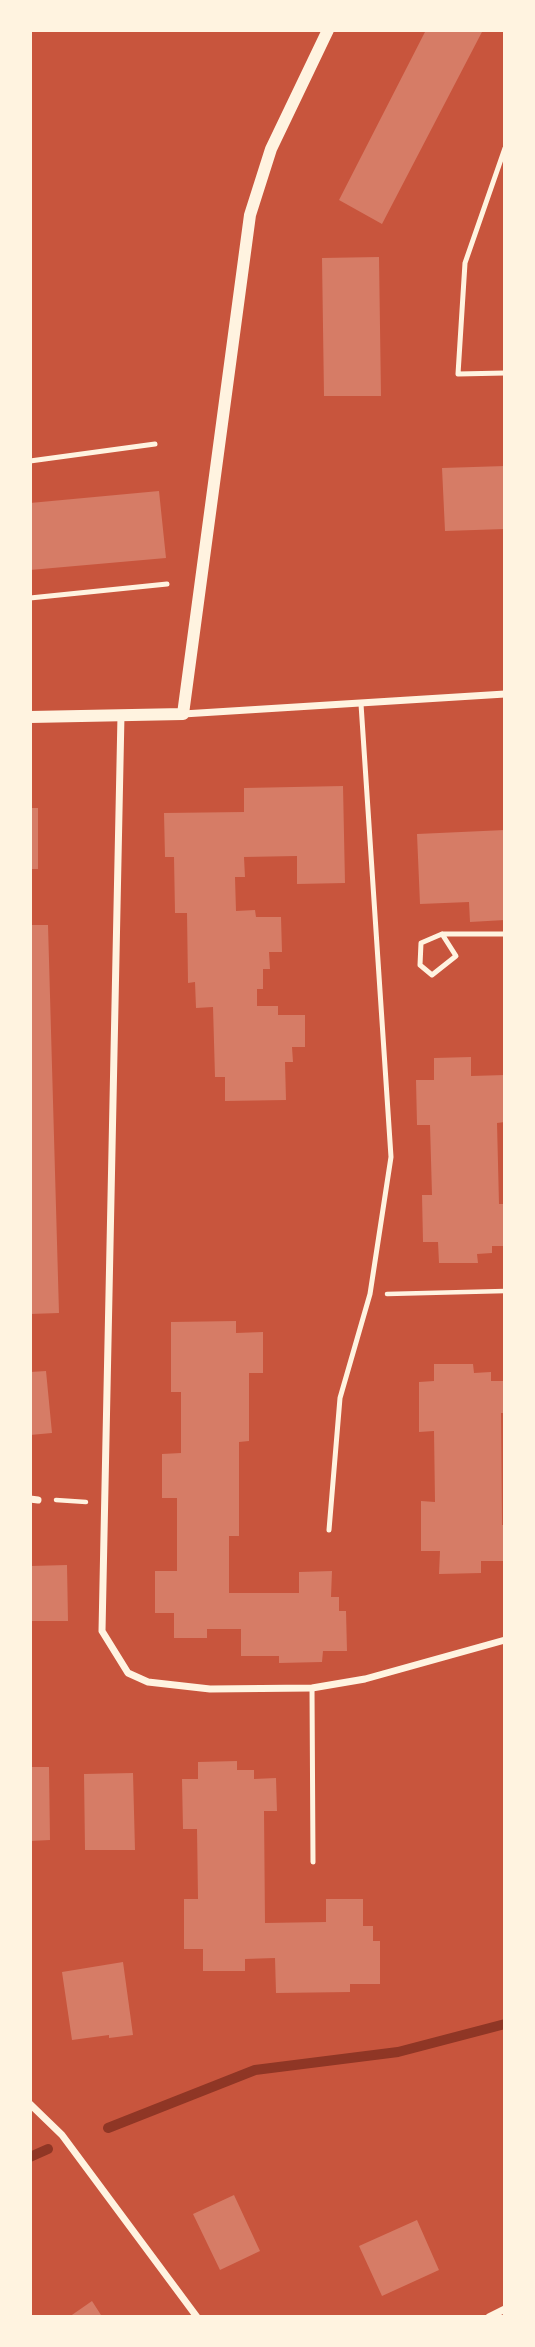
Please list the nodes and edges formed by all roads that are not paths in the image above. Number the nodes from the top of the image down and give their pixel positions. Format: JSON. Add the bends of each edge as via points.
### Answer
{"nodes":[{"id":1,"x":328,"y":30,"type":"edge"},
{"id":2,"x":505,"y":148,"type":"edge"},
{"id":3,"x":505,"y":373,"type":"edge"},
{"id":4,"x":155,"y":444,"type":"dead end"},
{"id":5,"x":30,"y":461,"type":"edge"},
{"id":6,"x":167,"y":584,"type":"dead end"},
{"id":7,"x":30,"y":598,"type":"edge"},
{"id":8,"x":505,"y":694,"type":"edge"},
{"id":9,"x":361,"y":704,"type":"junction"},
{"id":10,"x":183,"y":714,"type":"junction"},
{"id":11,"x":121,"y":715,"type":"junction"},
{"id":12,"x":30,"y":717,"type":"edge"},
{"id":13,"x":442,"y":934,"type":"junction"},
{"id":14,"x":505,"y":934,"type":"edge"},
{"id":15,"x":329,"y":1530,"type":"dead end"},
{"id":16,"x":505,"y":1640,"type":"edge"},
{"id":17,"x":312,"y":1688,"type":"junction"},
{"id":18,"x":313,"y":1862,"type":"dead end"},
{"id":19,"x":30,"y":2105,"type":"edge"},
{"id":20,"x":505,"y":2309,"type":"edge"},
{"id":21,"x":197,"y":2317,"type":"edge"},
{"id":22,"x":489,"y":2317,"type":"edge"}],
"edges":[{"from":1,"to":10,"type":"street","via":[[271,149],[250,215]]},
{"from":2,"to":3,"type":"lane","via":[[465,263],[458,374]]},
{"from":4,"to":5,"type":"lane"},
{"from":6,"to":7,"type":"lane"},
{"from":8,"to":9,"type":"street"},
{"from":9,"to":10,"type":"street"},
{"from":9,"to":15,"type":"lane","via":[[390,1157],[370,1294],[340,1398]]},
{"from":10,"to":11,"type":"street"},
{"from":11,"to":12,"type":"street"},
{"from":11,"to":17,"type":"street","via":[[102,1631],[128,1673],[148,1682],[210,1689]]},
{"from":13,"to":13,"type":"lane","via":[[421,943],[420,965],[432,975],[456,956]]},
{"from":13,"to":14,"type":"lane"},
{"from":16,"to":17,"type":"street","via":[[365,1679]]},
{"from":17,"to":18,"type":"lane"},
{"from":19,"to":21,"type":"street","via":[[62,2135]]},
{"from":20,"to":22,"type":"street"}]}
